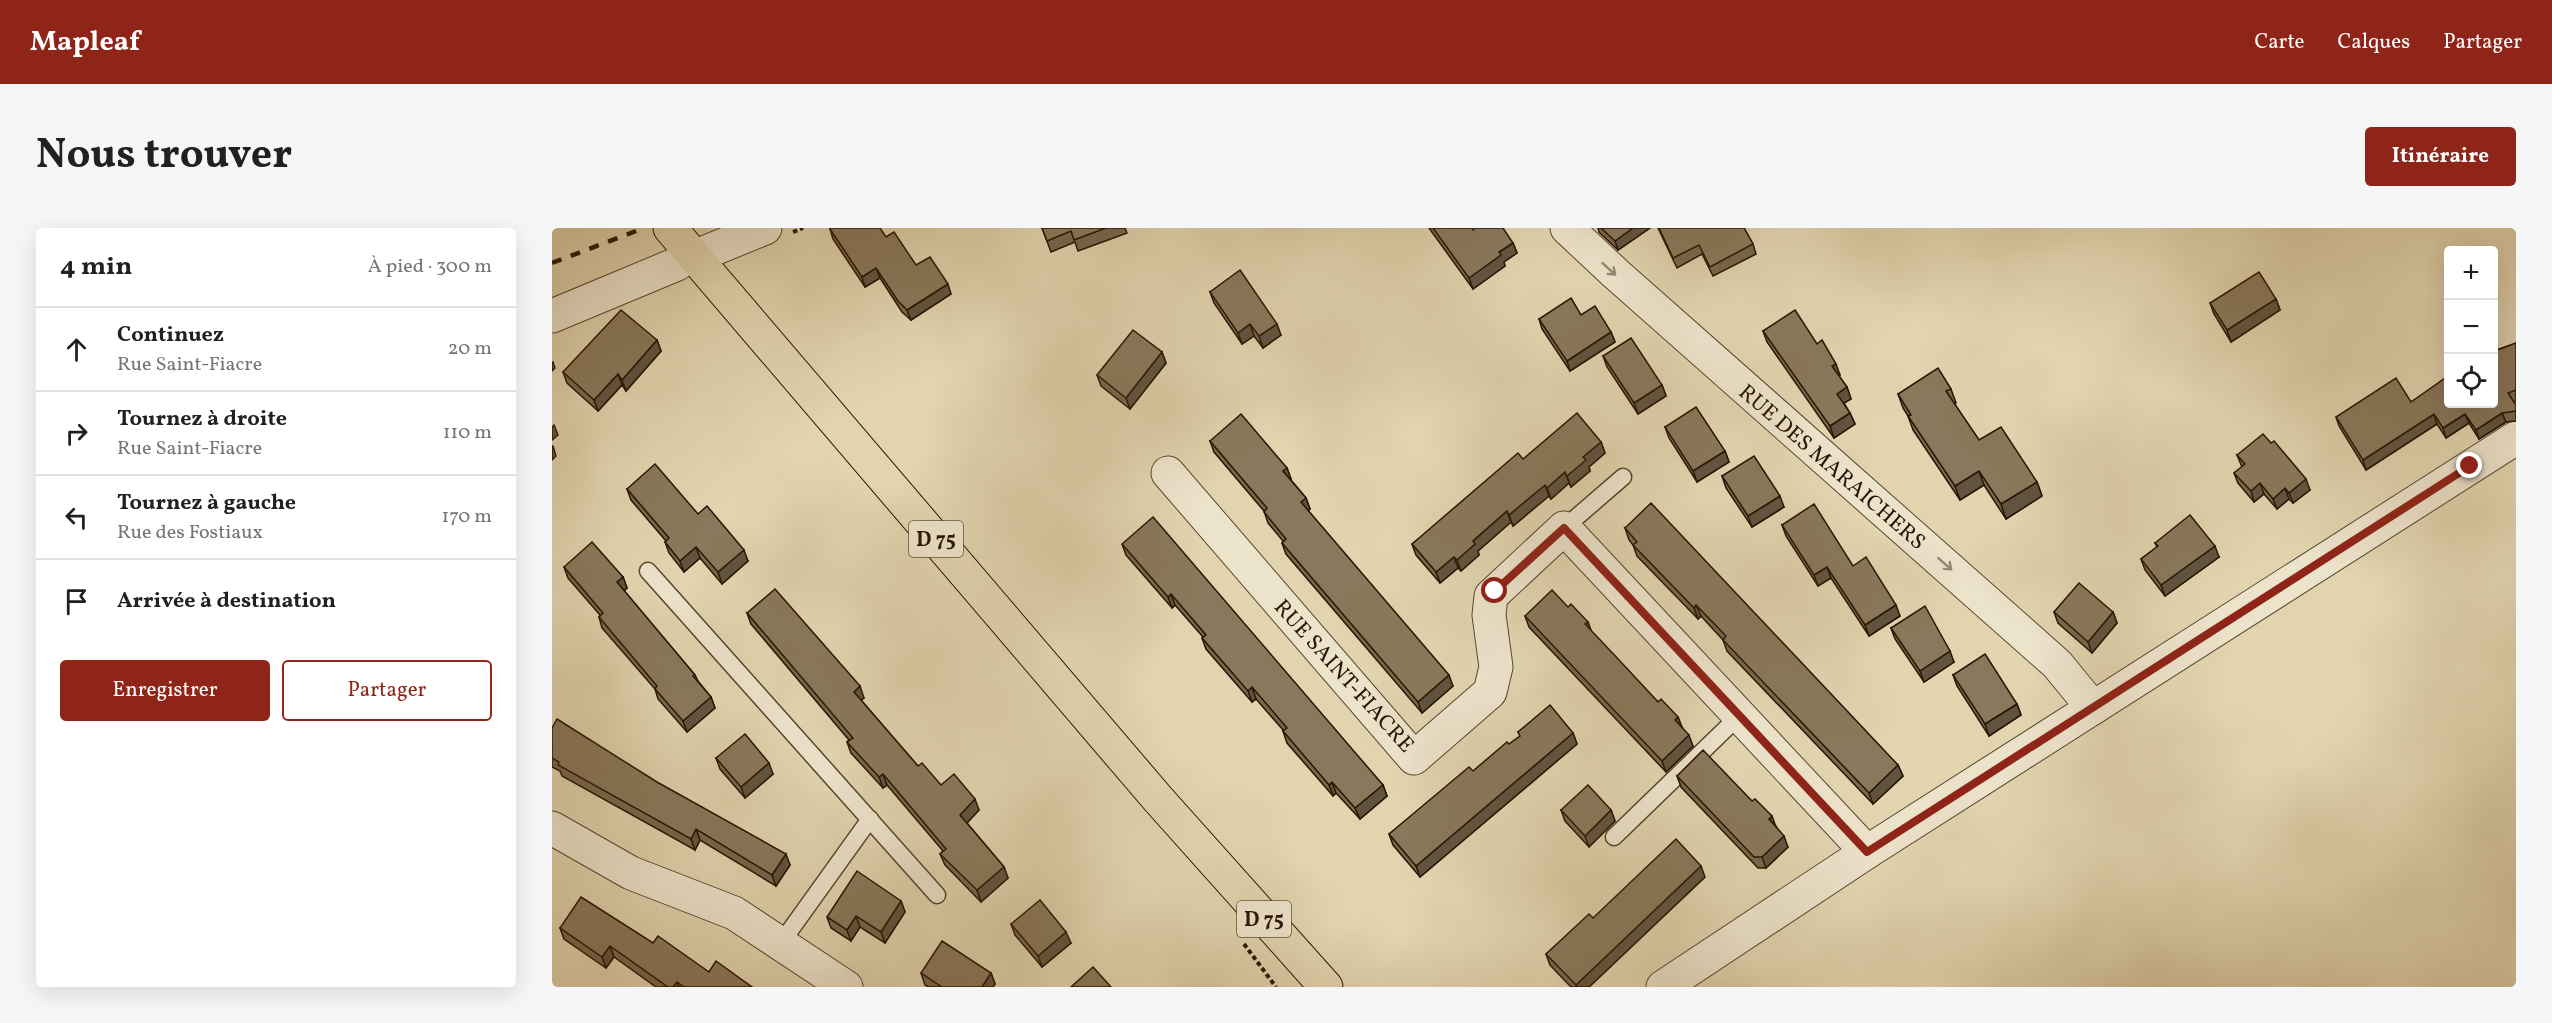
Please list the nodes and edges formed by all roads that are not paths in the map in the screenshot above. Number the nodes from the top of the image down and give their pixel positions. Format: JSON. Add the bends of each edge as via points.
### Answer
{"nodes":[{"id":1,"x":646,"y":228,"type":"edge"},
{"id":2,"x":670,"y":228,"type":"edge"},
{"id":3,"x":765,"y":228,"type":"edge"},
{"id":4,"x":1567,"y":228,"type":"edge"},
{"id":5,"x":686,"y":260,"type":"junction"},
{"id":6,"x":552,"y":316,"type":"edge"},
{"id":7,"x":2516,"y":438,"type":"edge"},
{"id":8,"x":1168,"y":473,"type":"dead end"},
{"id":9,"x":1623,"y":477,"type":"dead end"},
{"id":10,"x":1564,"y":528,"type":"junction"},
{"id":11,"x":648,"y":571,"type":"dead end"},
{"id":12,"x":2093,"y":708,"type":"junction"},
{"id":13,"x":1739,"y":716,"type":"junction"},
{"id":14,"x":870,"y":819,"type":"junction"},
{"id":15,"x":552,"y":828,"type":"edge"},
{"id":16,"x":1614,"y":837,"type":"dead end"},
{"id":17,"x":1867,"y":852,"type":"junction"},
{"id":18,"x":937,"y":895,"type":"dead end"},
{"id":19,"x":781,"y":943,"type":"junction"},
{"id":20,"x":846,"y":987,"type":"edge"},
{"id":21,"x":1299,"y":987,"type":"edge"},
{"id":22,"x":1326,"y":987,"type":"edge"},
{"id":23,"x":1663,"y":987,"type":"edge"}],
"edges":[{"from":1,"to":5,"type":"main road","number":"D 75"},
{"from":2,"to":5,"type":"main road","number":"D 75"},
{"from":3,"to":5,"type":"street"},
{"from":4,"to":12,"type":"street","name":"RUE DES MARAICHERS","one_way":true,"via":[[2057,664]]},
{"from":5,"to":6,"type":"street"},
{"from":5,"to":21,"type":"main road","number":"D 75","via":[[1142,811]]},
{"from":5,"to":22,"type":"main road","number":"D 75"},
{"from":7,"to":12,"type":"street"},
{"from":8,"to":10,"type":"street","name":"RUE SAINT-FIACRE","via":[[1414,758],[1490,692],[1496,666],[1489,615],[1491,596]]},
{"from":9,"to":10,"type":"lane"},
{"from":10,"to":13,"type":"street"},
{"from":11,"to":14,"type":"lane"},
{"from":12,"to":17,"type":"street"},
{"from":13,"to":16,"type":"lane"},
{"from":13,"to":17,"type":"street"},
{"from":14,"to":18,"type":"lane"},
{"from":14,"to":19,"type":"lane"},
{"from":15,"to":19,"type":"street","via":[[631,873],[721,907]]},
{"from":17,"to":23,"type":"street"},
{"from":19,"to":20,"type":"street"}]}
